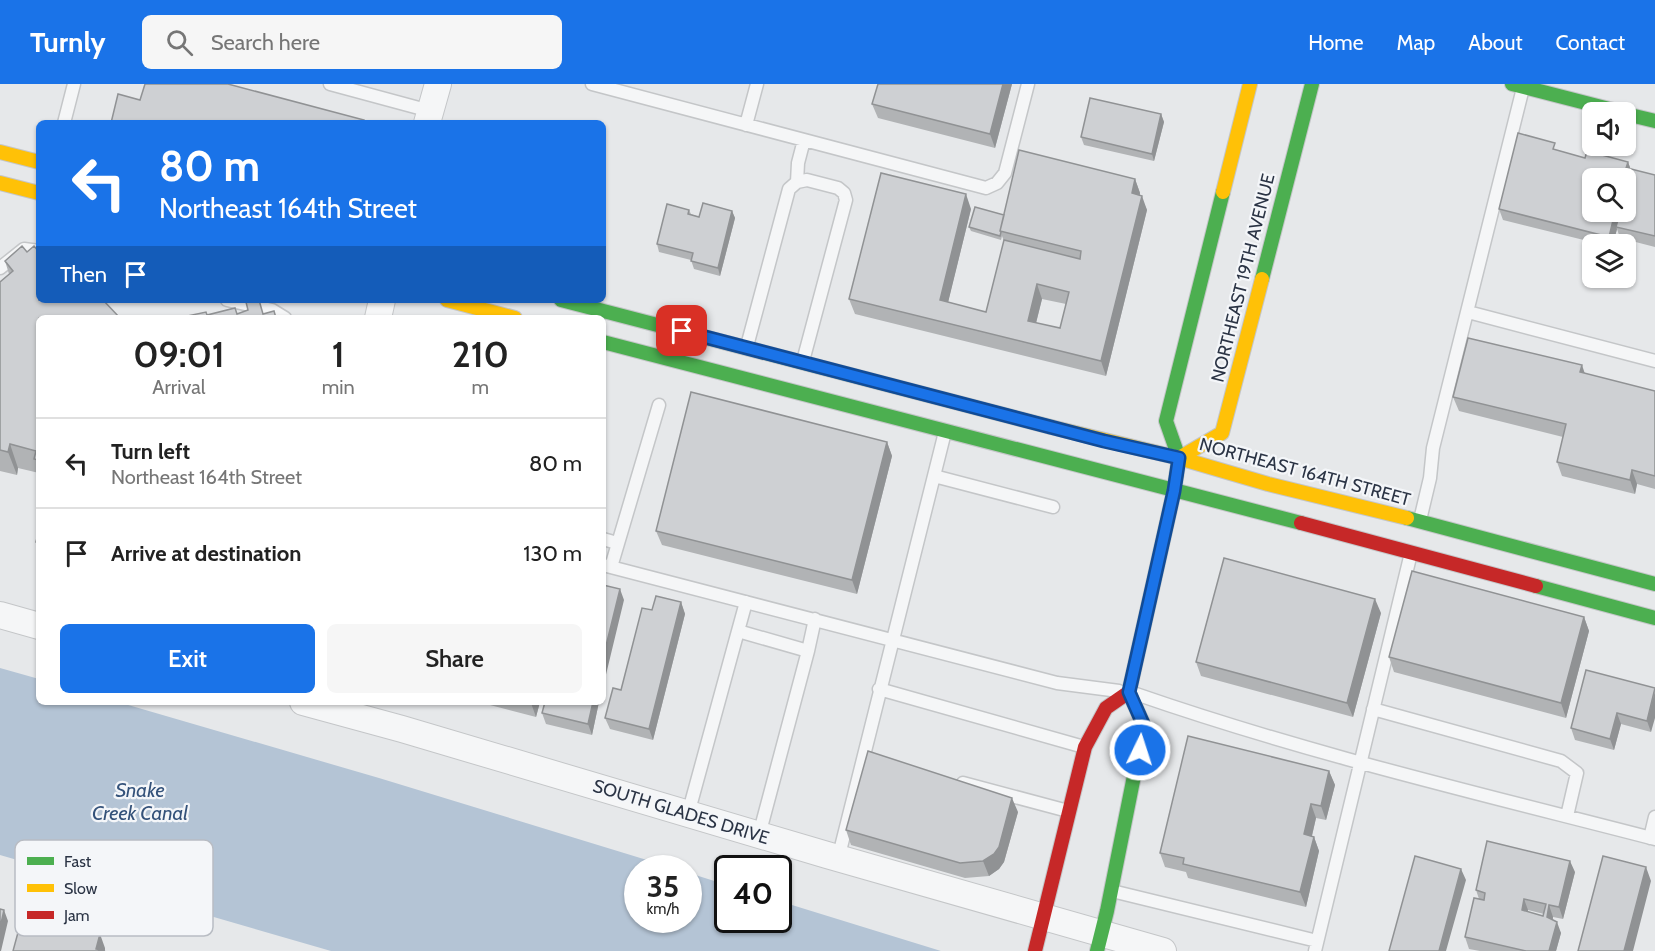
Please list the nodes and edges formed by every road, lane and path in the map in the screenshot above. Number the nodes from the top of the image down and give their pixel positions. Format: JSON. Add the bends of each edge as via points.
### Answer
{"nodes":[{"id":1,"x":74,"y":84,"type":"edge"},
{"id":2,"x":330,"y":84,"type":"edge"},
{"id":3,"x":438,"y":84,"type":"edge"},
{"id":4,"x":592,"y":84,"type":"edge"},
{"id":5,"x":757,"y":84,"type":"edge"},
{"id":6,"x":1028,"y":84,"type":"edge"},
{"id":7,"x":1250,"y":84,"type":"edge"},
{"id":8,"x":1311,"y":84,"type":"edge"},
{"id":9,"x":1517,"y":86,"type":"edge"},
{"id":10,"x":617,"y":87,"type":"edge"},
{"id":11,"x":1582,"y":102,"type":"edge"},
{"id":12,"x":1636,"y":116,"type":"edge"},
{"id":13,"x":429,"y":117,"type":"edge"},
{"id":14,"x":65,"y":120,"type":"edge"},
{"id":15,"x":1655,"y":121,"type":"edge"},
{"id":16,"x":746,"y":125,"type":"junction"},
{"id":17,"x":804,"y":140,"type":"junction"},
{"id":18,"x":0,"y":152,"type":"edge"},
{"id":19,"x":36,"y":161,"type":"edge"},
{"id":20,"x":797,"y":182,"type":"junction"},
{"id":21,"x":0,"y":183,"type":"edge"},
{"id":22,"x":36,"y":193,"type":"edge"},
{"id":23,"x":36,"y":251,"type":"edge"},
{"id":24,"x":0,"y":268,"type":"edge"},
{"id":25,"x":240,"y":303,"type":"edge"},
{"id":26,"x":458,"y":303,"type":"edge"},
{"id":27,"x":573,"y":303,"type":"edge"},
{"id":28,"x":1467,"y":312,"type":"junction"},
{"id":29,"x":280,"y":315,"type":"edge"},
{"id":30,"x":504,"y":315,"type":"edge"},
{"id":31,"x":606,"y":343,"type":"edge"},
{"id":32,"x":747,"y":348,"type":"junction"},
{"id":33,"x":1655,"y":361,"type":"edge"},
{"id":34,"x":802,"y":362,"type":"junction"},
{"id":35,"x":659,"y":405,"type":"dead end"},
{"id":36,"x":949,"y":416,"type":"junction"},
{"id":37,"x":1179,"y":458,"type":"junction"},
{"id":38,"x":934,"y":476,"type":"junction"},
{"id":39,"x":1174,"y":491,"type":"junction"},
{"id":40,"x":1053,"y":507,"type":"dead end"},
{"id":41,"x":1419,"y":521,"type":"junction"},
{"id":42,"x":606,"y":540,"type":"edge"},
{"id":43,"x":617,"y":543,"type":"junction"},
{"id":44,"x":1411,"y":552,"type":"junction"},
{"id":45,"x":607,"y":566,"type":"edge"},
{"id":46,"x":1655,"y":584,"type":"edge"},
{"id":47,"x":746,"y":602,"type":"junction"},
{"id":48,"x":0,"y":615,"type":"edge"},
{"id":49,"x":1655,"y":618,"type":"edge"},
{"id":50,"x":815,"y":619,"type":"junction"},
{"id":51,"x":36,"y":625,"type":"edge"},
{"id":52,"x":738,"y":631,"type":"junction"},
{"id":53,"x":892,"y":639,"type":"junction"},
{"id":54,"x":808,"y":651,"type":"junction"},
{"id":55,"x":879,"y":689,"type":"junction"},
{"id":56,"x":1129,"y":692,"type":"junction"},
{"id":57,"x":314,"y":705,"type":"edge"},
{"id":58,"x":1373,"y":709,"type":"junction"},
{"id":59,"x":1085,"y":747,"type":"junction"},
{"id":60,"x":1360,"y":762,"type":"junction"},
{"id":61,"x":951,"y":780,"type":"edge"},
{"id":62,"x":1069,"y":811,"type":"junction"},
{"id":63,"x":688,"y":814,"type":"junction"},
{"id":64,"x":1567,"y":816,"type":"junction"},
{"id":65,"x":1655,"y":818,"type":"edge"},
{"id":66,"x":759,"y":835,"type":"junction"},
{"id":67,"x":1653,"y":838,"type":"edge"},
{"id":68,"x":838,"y":859,"type":"junction"},
{"id":69,"x":1111,"y":890,"type":"junction"},
{"id":70,"x":1043,"y":917,"type":"junction"},
{"id":71,"x":1100,"y":942,"type":"edge"},
{"id":72,"x":1316,"y":946,"type":"edge"},
{"id":73,"x":1035,"y":951,"type":"edge"},
{"id":74,"x":1163,"y":951,"type":"edge"}],
"edges":[{"from":1,"to":14,"type":"lane"},
{"from":2,"to":13,"type":"lane"},
{"from":3,"to":13,"type":"street"},
{"from":4,"to":10,"type":"lane"},
{"from":5,"to":16,"type":"lane"},
{"from":6,"to":17,"type":"lane","via":[[1005,173],[998,183],[986,188]]},
{"from":7,"to":37,"type":"street","via":[[1166,420]]},
{"from":8,"to":37,"type":"street","name":"NORTHEAST 19TH AVENUE","via":[[1222,434]]},
{"from":9,"to":11,"type":"street"},
{"from":9,"to":28,"type":"lane"},
{"from":10,"to":16,"type":"lane"},
{"from":12,"to":15,"type":"street"},
{"from":16,"to":17,"type":"lane"},
{"from":17,"to":20,"type":"lane"},
{"from":18,"to":19,"type":"street"},
{"from":20,"to":32,"type":"lane","via":[[789,189]]},
{"from":20,"to":34,"type":"lane","via":[[807,180],[838,188],[846,201]]},
{"from":21,"to":22,"type":"street"},
{"from":23,"to":24,"type":"lane","via":[[24,249]]},
{"from":25,"to":29,"type":"lane"},
{"from":26,"to":30,"type":"street"},
{"from":27,"to":32,"type":"street","name":"NORTHEAST 164TH STREET"},
{"from":28,"to":33,"type":"lane"},
{"from":28,"to":41,"type":"lane"},
{"from":31,"to":36,"type":"street","name":"NORTHEAST 164TH STREET"},
{"from":32,"to":34,"type":"street","name":"NORTHEAST 164TH STREET"},
{"from":34,"to":36,"type":"street","name":"NORTHEAST 164TH STREET"},
{"from":35,"to":43,"type":"lane"},
{"from":36,"to":37,"type":"street","name":"NORTHEAST 164TH STREET","via":[[1104,441]]},
{"from":36,"to":38,"type":"lane"},
{"from":36,"to":39,"type":"street","name":"NORTHEAST 164TH STREET"},
{"from":37,"to":39,"type":"street"},
{"from":37,"to":41,"type":"street","name":"NORTHEAST 164TH STREET"},
{"from":38,"to":40,"type":"lane"},
{"from":38,"to":53,"type":"lane"},
{"from":39,"to":44,"type":"street","name":"NORTHEAST 164TH STREET"},
{"from":39,"to":56,"type":"street"},
{"from":41,"to":46,"type":"street","name":"NORTHEAST 164TH STREET"},
{"from":42,"to":43,"type":"lane"},
{"from":43,"to":45,"type":"lane"},
{"from":44,"to":49,"type":"street","name":"NORTHEAST 164TH STREET"},
{"from":44,"to":58,"type":"lane"},
{"from":45,"to":47,"type":"lane"},
{"from":47,"to":50,"type":"lane"},
{"from":47,"to":52,"type":"lane"},
{"from":48,"to":51,"type":"street"},
{"from":50,"to":53,"type":"lane"},
{"from":50,"to":54,"type":"lane"},
{"from":52,"to":54,"type":"lane"},
{"from":52,"to":63,"type":"lane"},
{"from":53,"to":55,"type":"lane"},
{"from":53,"to":56,"type":"lane","via":[[1057,683]]},
{"from":54,"to":66,"type":"lane"},
{"from":55,"to":59,"type":"lane"},
{"from":55,"to":68,"type":"lane","via":[[869,757]]},
{"from":56,"to":59,"type":"street","via":[[1106,708]]},
{"from":56,"to":60,"type":"lane"},
{"from":56,"to":69,"type":"street","via":[[1144,726]]},
{"from":57,"to":63,"type":"street","name":"SOUTH GLADES DRIVE"},
{"from":58,"to":60,"type":"lane"},
{"from":58,"to":64,"type":"lane","via":[[1561,761],[1577,773]]},
{"from":59,"to":62,"type":"street"},
{"from":60,"to":64,"type":"lane"},
{"from":60,"to":72,"type":"lane"},
{"from":61,"to":62,"type":"lane"},
{"from":62,"to":70,"type":"street"},
{"from":63,"to":66,"type":"street","name":"SOUTH GLADES DRIVE"},
{"from":64,"to":67,"type":"lane"},
{"from":65,"to":67,"type":"lane"},
{"from":66,"to":68,"type":"street","name":"SOUTH GLADES DRIVE"},
{"from":68,"to":70,"type":"street","name":"SOUTH GLADES DRIVE"},
{"from":69,"to":71,"type":"street"},
{"from":69,"to":72,"type":"lane"},
{"from":70,"to":71,"type":"street","name":"SOUTH GLADES DRIVE"},
{"from":70,"to":73,"type":"street"},
{"from":71,"to":74,"type":"street","name":"SOUTH GLADES DRIVE"}]}
